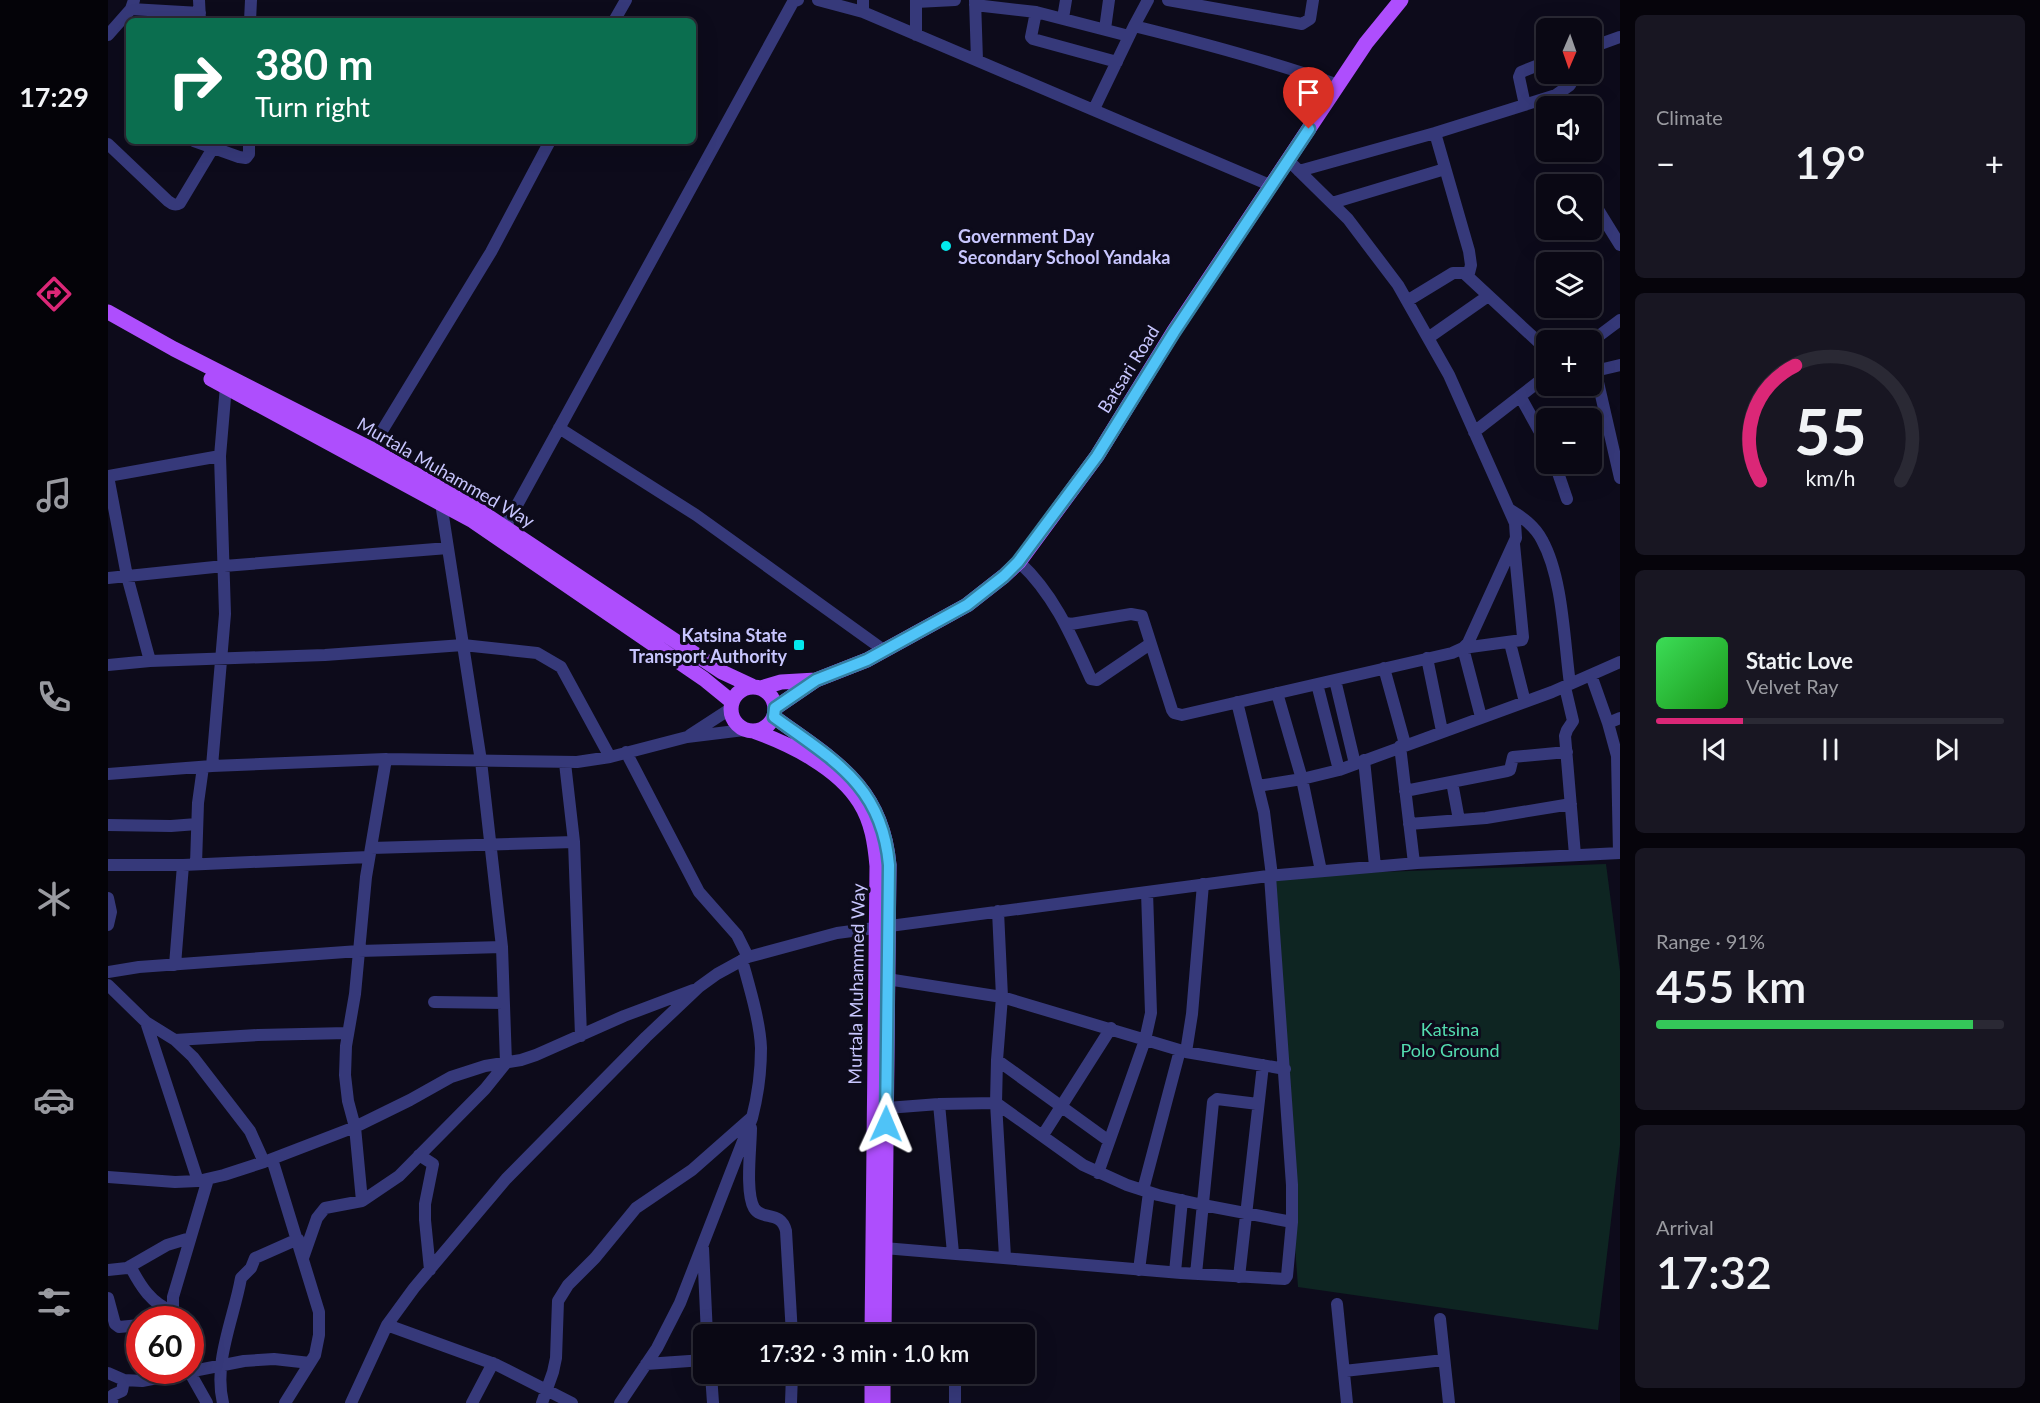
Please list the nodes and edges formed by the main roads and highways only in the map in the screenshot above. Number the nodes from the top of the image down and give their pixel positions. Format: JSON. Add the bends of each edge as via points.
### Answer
{"nodes":[{"id":1,"x":1399,"y":0,"type":"edge"},
{"id":2,"x":108,"y":312,"type":"edge"},
{"id":3,"x":108,"y":324,"type":"edge"},
{"id":4,"x":816,"y":680,"type":"junction"},
{"id":5,"x":756,"y":687,"type":"junction"},
{"id":6,"x":731,"y":705,"type":"junction"},
{"id":7,"x":774,"y":713,"type":"junction"},
{"id":8,"x":749,"y":730,"type":"junction"},
{"id":9,"x":882,"y":926,"type":"junction"},
{"id":10,"x":872,"y":1324,"type":"edge"},
{"id":11,"x":884,"y":1324,"type":"edge"},
{"id":12,"x":872,"y":1384,"type":"edge"},
{"id":13,"x":883,"y":1384,"type":"edge"},
{"id":14,"x":872,"y":1403,"type":"edge"},
{"id":15,"x":883,"y":1403,"type":"edge"}],
"edges":[{"from":1,"to":4,"type":"main road","name":"Batsari Road","via":[[1338,85],[1294,166],[1272,186],[1097,456],[1018,562],[967,605],[867,660]]},
{"from":2,"to":5,"type":"main road","name":"Murtala Muhammed Way","via":[[371,449],[505,527],[722,672]]},
{"from":3,"to":6,"type":"main road","name":"Murtala Muhammed Way","via":[[473,521],[704,679]]},
{"from":4,"to":5,"type":"main road"},
{"from":4,"to":7,"type":"main road"},
{"from":5,"to":6,"type":"main road","via":[[736,693]]},
{"from":5,"to":7,"type":"main road","via":[[773,700]]},
{"from":6,"to":8,"type":"main road","via":[[737,725]]},
{"from":7,"to":8,"type":"main road","via":[[762,729]]},
{"from":7,"to":9,"type":"main road","via":[[843,768],[868,798],[887,848]]},
{"from":8,"to":9,"type":"main road","name":"Murtala Muhammed Way","via":[[799,750],[848,788],[860,803],[876,847]]},
{"from":9,"to":10,"type":"main road","name":"Murtala Muhammed Way"},
{"from":9,"to":11,"type":"main road","via":[[887,979]]},
{"from":12,"to":14,"type":"main road"},
{"from":13,"to":15,"type":"main road"}]}
